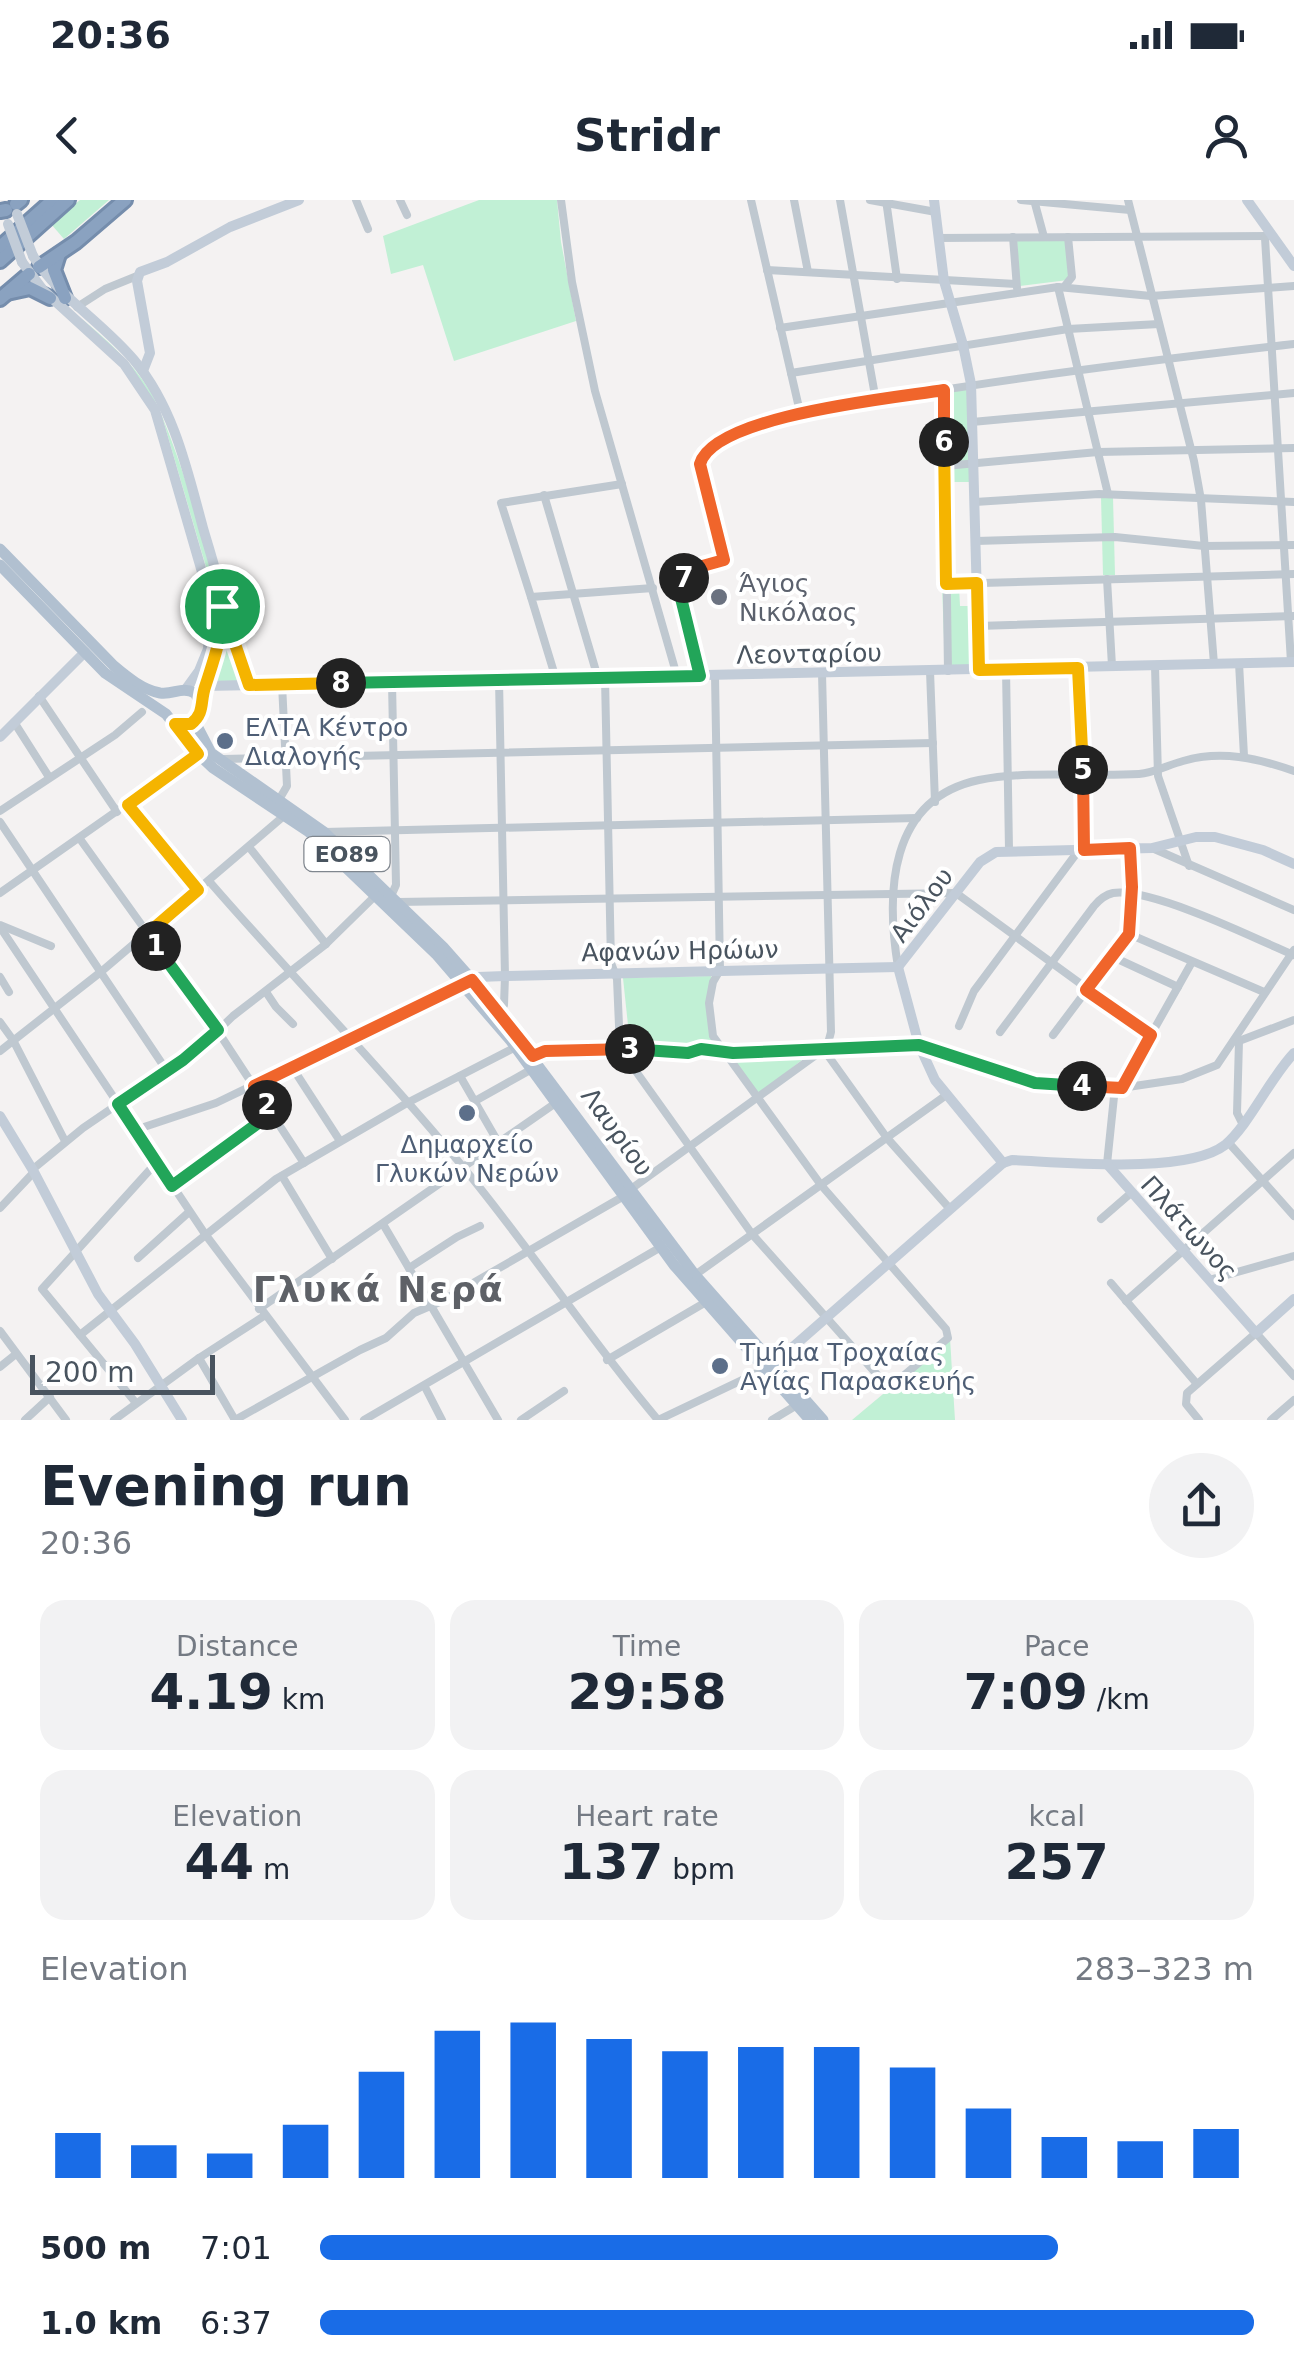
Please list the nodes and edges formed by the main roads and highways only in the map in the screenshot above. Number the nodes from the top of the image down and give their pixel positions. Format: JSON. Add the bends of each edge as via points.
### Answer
{"nodes":[{"id":1,"x":54,"y":200,"type":"edge"},
{"id":2,"x":68,"y":200,"type":"edge"},
{"id":3,"x":125,"y":200,"type":"edge"},
{"id":4,"x":0,"y":247,"type":"edge"},
{"id":5,"x":59,"y":254,"type":"junction"},
{"id":6,"x":0,"y":261,"type":"edge"},
{"id":7,"x":4,"y":296,"type":"edge"},
{"id":8,"x":0,"y":549,"type":"edge"},
{"id":9,"x":0,"y":565,"type":"edge"},
{"id":10,"x":5,"y":579,"type":"edge"},
{"id":11,"x":171,"y":692,"type":"junction"},
{"id":12,"x":200,"y":712,"type":"junction"},
{"id":13,"x":170,"y":719,"type":"junction"},
{"id":14,"x":468,"y":982,"type":"junction"},
{"id":15,"x":560,"y":1101,"type":"junction"},
{"id":16,"x":627,"y":1193,"type":"junction"},
{"id":17,"x":769,"y":1367,"type":"junction"},
{"id":18,"x":810,"y":1420,"type":"edge"},
{"id":19,"x":824,"y":1420,"type":"edge"}],
"edges":[{"from":1,"to":4,"type":"highway"},
{"from":2,"to":6,"type":"highway"},
{"from":3,"to":5,"type":"highway"},
{"from":5,"to":7,"type":"highway","via":[[31,266]]},
{"from":5,"to":7,"type":"highway","via":[[58,298],[30,288]]},
{"from":8,"to":11,"type":"main road","via":[[121,672],[145,688]]},
{"from":9,"to":10,"type":"main road","name":"Λαυρίου","number":"ΕΟ89"},
{"from":10,"to":13,"type":"main road","name":"Λαυρίου","number":"ΕΟ89","via":[[114,682]]},
{"from":11,"to":12,"type":"main road","via":[[197,695]]},
{"from":11,"to":13,"type":"main road","via":[[164,702]]},
{"from":12,"to":13,"type":"main road","via":[[185,726]]},
{"from":12,"to":14,"type":"main road","name":"Λαυρίου","number":"ΕΟ89","via":[[203,742],[218,760],[324,832]]},
{"from":13,"to":14,"type":"main road","name":"Λαυρίου","number":"ΕΟ89","via":[[198,754],[316,838]]},
{"from":14,"to":15,"type":"main road","name":"Λαυρίου","number":"ΕΟ89"},
{"from":14,"to":15,"type":"main road","name":"Λαυρίου","number":"ΕΟ89","via":[[500,1012]]},
{"from":15,"to":16,"type":"main road","name":"Λαυρίου","number":"ΕΟ89"},
{"from":16,"to":17,"type":"main road","name":"Λαυρίου","number":"ΕΟ89"},
{"from":16,"to":17,"type":"main road","name":"Λαυρίου","number":"ΕΟ89","via":[[661,1247]]},
{"from":17,"to":18,"type":"main road","name":"Λαυρίου","number":"ΕΟ89"},
{"from":17,"to":19,"type":"main road","name":"Λαυρίου","number":"ΕΟ89"}]}
